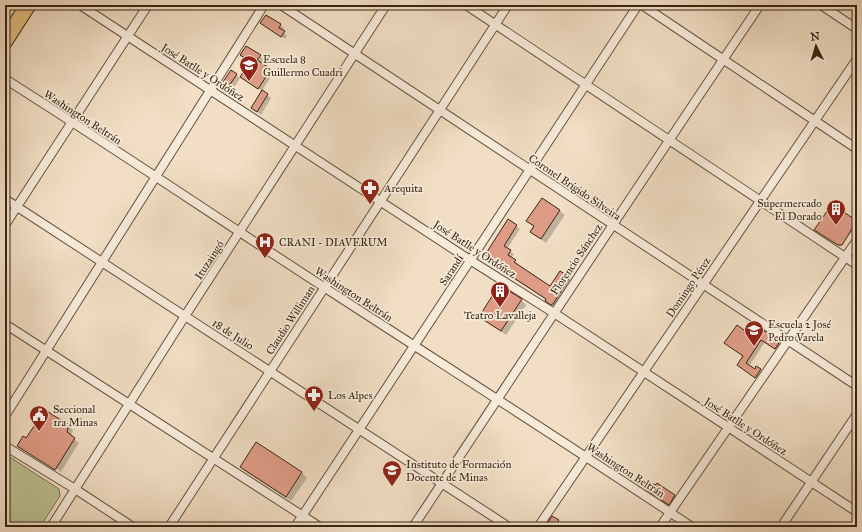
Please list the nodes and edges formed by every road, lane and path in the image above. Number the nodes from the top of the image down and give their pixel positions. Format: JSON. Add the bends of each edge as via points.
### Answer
{"nodes":[{"id":1,"x":28,"y":5,"type":"edge"},
{"id":2,"x":80,"y":5,"type":"edge"},
{"id":3,"x":148,"y":5,"type":"edge"},
{"id":4,"x":264,"y":5,"type":"edge"},
{"id":5,"x":281,"y":5,"type":"edge"},
{"id":6,"x":386,"y":5,"type":"edge"},
{"id":7,"x":466,"y":5,"type":"edge"},
{"id":8,"x":508,"y":5,"type":"edge"},
{"id":9,"x":638,"y":5,"type":"edge"},
{"id":10,"x":642,"y":5,"type":"edge"},
{"id":11,"x":760,"y":5,"type":"edge"},
{"id":12,"x":822,"y":5,"type":"edge"},
{"id":13,"x":495,"y":25,"type":"junction"},
{"id":14,"x":857,"y":29,"type":"edge"},
{"id":15,"x":128,"y":36,"type":"junction"},
{"id":16,"x":5,"y":41,"type":"edge"},
{"id":17,"x":355,"y":53,"type":"junction"},
{"id":18,"x":723,"y":59,"type":"junction"},
{"id":19,"x":857,"y":59,"type":"edge"},
{"id":20,"x":5,"y":79,"type":"edge"},
{"id":21,"x":586,"y":85,"type":"junction"},
{"id":22,"x":210,"y":91,"type":"junction"},
{"id":23,"x":440,"y":110,"type":"junction"},
{"id":24,"x":815,"y":121,"type":"junction"},
{"id":25,"x":72,"y":122,"type":"junction"},
{"id":26,"x":670,"y":141,"type":"junction"},
{"id":27,"x":296,"y":145,"type":"junction"},
{"id":28,"x":857,"y":148,"type":"edge"},
{"id":29,"x":529,"y":170,"type":"junction"},
{"id":30,"x":155,"y":178,"type":"junction"},
{"id":31,"x":5,"y":199,"type":"edge"},
{"id":32,"x":760,"y":200,"type":"junction"},
{"id":33,"x":381,"y":201,"type":"junction"},
{"id":34,"x":17,"y":207,"type":"junction"},
{"id":35,"x":5,"y":225,"type":"edge"},
{"id":36,"x":612,"y":225,"type":"junction"},
{"id":37,"x":240,"y":232,"type":"junction"},
{"id":38,"x":857,"y":240,"type":"edge"},
{"id":39,"x":845,"y":257,"type":"junction"},
{"id":40,"x":470,"y":260,"type":"junction"},
{"id":41,"x":102,"y":262,"type":"junction"},
{"id":42,"x":857,"y":265,"type":"edge"},
{"id":43,"x":703,"y":285,"type":"junction"},
{"id":44,"x":324,"y":288,"type":"junction"},
{"id":45,"x":554,"y":313,"type":"junction"},
{"id":46,"x":185,"y":316,"type":"junction"},
{"id":47,"x":5,"y":324,"type":"edge"},
{"id":48,"x":788,"y":339,"type":"junction"},
{"id":49,"x":414,"y":346,"type":"junction"},
{"id":50,"x":46,"y":351,"type":"junction"},
{"id":51,"x":270,"y":372,"type":"junction"},
{"id":52,"x":643,"y":372,"type":"junction"},
{"id":53,"x":857,"y":386,"type":"edge"},
{"id":54,"x":497,"y":400,"type":"junction"},
{"id":55,"x":130,"y":404,"type":"junction"},
{"id":56,"x":857,"y":414,"type":"edge"},
{"id":57,"x":5,"y":416,"type":"edge"},
{"id":58,"x":728,"y":426,"type":"junction"},
{"id":59,"x":359,"y":429,"type":"junction"},
{"id":60,"x":5,"y":446,"type":"edge"},
{"id":61,"x":586,"y":457,"type":"junction"},
{"id":62,"x":214,"y":459,"type":"junction"},
{"id":63,"x":811,"y":482,"type":"junction"},
{"id":64,"x":442,"y":483,"type":"junction"},
{"id":65,"x":75,"y":489,"type":"junction"},
{"id":66,"x":670,"y":512,"type":"junction"},
{"id":67,"x":857,"y":512,"type":"edge"},
{"id":68,"x":302,"y":516,"type":"junction"},
{"id":69,"x":51,"y":527,"type":"edge"},
{"id":70,"x":132,"y":527,"type":"edge"},
{"id":71,"x":169,"y":527,"type":"edge"},
{"id":72,"x":295,"y":527,"type":"edge"},
{"id":73,"x":320,"y":527,"type":"edge"},
{"id":74,"x":413,"y":527,"type":"edge"},
{"id":75,"x":509,"y":527,"type":"edge"},
{"id":76,"x":538,"y":527,"type":"edge"},
{"id":77,"x":660,"y":527,"type":"edge"},
{"id":78,"x":692,"y":527,"type":"edge"},
{"id":79,"x":781,"y":527,"type":"edge"}],
"edges":[{"from":1,"to":16,"type":"highway"},
{"from":2,"to":15,"type":"street","name":"José Batlle y Ordóñez"},
{"from":3,"to":15,"type":"street"},
{"from":4,"to":22,"type":"street"},
{"from":5,"to":17,"type":"street","name":"Coronel Brígido Silveira"},
{"from":6,"to":17,"type":"street","name":"Ituzaingó"},
{"from":7,"to":13,"type":"street"},
{"from":8,"to":13,"type":"street","name":"Claudio Williman"},
{"from":9,"to":21,"type":"street","name":"Sarandí"},
{"from":10,"to":18,"type":"street"},
{"from":11,"to":18,"type":"street","name":"Florencio Sánchez"},
{"from":12,"to":14,"type":"street"},
{"from":13,"to":21,"type":"street"},
{"from":13,"to":23,"type":"street","name":"Claudio Williman"},
{"from":15,"to":22,"type":"street","name":"José Batlle y Ordóñez"},
{"from":15,"to":25,"type":"street"},
{"from":17,"to":23,"type":"street","name":"Coronel Brígido Silveira"},
{"from":17,"to":27,"type":"street","name":"Ituzaingó"},
{"from":18,"to":24,"type":"street"},
{"from":18,"to":26,"type":"street","name":"Florencio Sánchez"},
{"from":19,"to":24,"type":"street","name":"Domingo Pérez"},
{"from":20,"to":25,"type":"street","name":"Washington Beltrán"},
{"from":21,"to":26,"type":"street"},
{"from":21,"to":29,"type":"street","name":"Sarandí"},
{"from":22,"to":27,"type":"street","name":"José Batlle y Ordóñez"},
{"from":22,"to":30,"type":"street"},
{"from":23,"to":29,"type":"street","name":"Coronel Brígido Silveira"},
{"from":23,"to":33,"type":"street","name":"Claudio Williman"},
{"from":24,"to":28,"type":"street"},
{"from":24,"to":32,"type":"street","name":"Domingo Pérez"},
{"from":25,"to":30,"type":"street","name":"Washington Beltrán"},
{"from":25,"to":34,"type":"street"},
{"from":26,"to":32,"type":"street"},
{"from":26,"to":36,"type":"street","name":"Florencio Sánchez"},
{"from":27,"to":33,"type":"street","name":"José Batlle y Ordóñez"},
{"from":27,"to":37,"type":"street","name":"Ituzaingó"},
{"from":29,"to":36,"type":"street","name":"Coronel Brígido Silveira"},
{"from":29,"to":40,"type":"street","name":"Sarandí"},
{"from":30,"to":37,"type":"street","name":"Washington Beltrán"},
{"from":30,"to":41,"type":"street"},
{"from":31,"to":34,"type":"street","name":"18 de Julio"},
{"from":32,"to":39,"type":"street"},
{"from":32,"to":43,"type":"street","name":"Domingo Pérez"},
{"from":33,"to":40,"type":"street","name":"José Batlle y Ordóñez"},
{"from":33,"to":44,"type":"street","name":"Claudio Williman"},
{"from":34,"to":35,"type":"street"},
{"from":34,"to":41,"type":"street","name":"18 de Julio"},
{"from":36,"to":43,"type":"street","name":"Coronel Brígido Silveira"},
{"from":36,"to":45,"type":"street","name":"Florencio Sánchez"},
{"from":37,"to":44,"type":"street","name":"Washington Beltrán"},
{"from":37,"to":46,"type":"street","name":"Ituzaingó"},
{"from":38,"to":39,"type":"street"},
{"from":39,"to":42,"type":"street"},
{"from":39,"to":48,"type":"street"},
{"from":40,"to":45,"type":"street","name":"José Batlle y Ordóñez"},
{"from":40,"to":49,"type":"street","name":"Sarandí"},
{"from":41,"to":46,"type":"street","name":"18 de Julio"},
{"from":41,"to":50,"type":"street"},
{"from":43,"to":48,"type":"street","name":"Coronel Brígido Silveira"},
{"from":43,"to":52,"type":"street","name":"Domingo Pérez"},
{"from":44,"to":49,"type":"street","name":"Washington Beltrán"},
{"from":44,"to":51,"type":"street","name":"Claudio Williman"},
{"from":45,"to":52,"type":"street","name":"José Batlle y Ordóñez"},
{"from":45,"to":54,"type":"street","name":"Florencio Sánchez"},
{"from":46,"to":51,"type":"street","name":"18 de Julio"},
{"from":46,"to":55,"type":"street","name":"Ituzaingó"},
{"from":47,"to":50,"type":"street"},
{"from":48,"to":53,"type":"street","name":"Coronel Brígido Silveira"},
{"from":48,"to":58,"type":"street"},
{"from":49,"to":54,"type":"street","name":"Washington Beltrán"},
{"from":49,"to":59,"type":"street","name":"Sarandí"},
{"from":50,"to":55,"type":"street"},
{"from":50,"to":57,"type":"street"},
{"from":51,"to":59,"type":"street","name":"18 de Julio"},
{"from":51,"to":62,"type":"street","name":"Claudio Williman"},
{"from":52,"to":58,"type":"street","name":"José Batlle y Ordóñez"},
{"from":52,"to":61,"type":"street","name":"Domingo Pérez"},
{"from":54,"to":61,"type":"street","name":"Washington Beltrán"},
{"from":54,"to":64,"type":"street","name":"Florencio Sánchez"},
{"from":55,"to":62,"type":"street"},
{"from":55,"to":65,"type":"street","name":"Ituzaingó"},
{"from":56,"to":63,"type":"street"},
{"from":58,"to":63,"type":"street","name":"José Batlle y Ordóñez"},
{"from":58,"to":66,"type":"street"},
{"from":59,"to":64,"type":"street","name":"18 de Julio"},
{"from":59,"to":68,"type":"street","name":"Sarandí"},
{"from":60,"to":65,"type":"street"},
{"from":61,"to":66,"type":"street","name":"Washington Beltrán"},
{"from":61,"to":76,"type":"street","name":"Domingo Pérez"},
{"from":62,"to":68,"type":"street"},
{"from":62,"to":71,"type":"street","name":"Claudio Williman"},
{"from":63,"to":67,"type":"street","name":"José Batlle y Ordóñez"},
{"from":63,"to":79,"type":"street"},
{"from":64,"to":74,"type":"street","name":"Florencio Sánchez"},
{"from":64,"to":75,"type":"street","name":"18 de Julio"},
{"from":65,"to":69,"type":"street","name":"Ituzaingó"},
{"from":65,"to":70,"type":"street"},
{"from":66,"to":77,"type":"street"},
{"from":66,"to":78,"type":"street","name":"Washington Beltrán"},
{"from":68,"to":72,"type":"street","name":"Sarandí"},
{"from":68,"to":73,"type":"street"}]}
